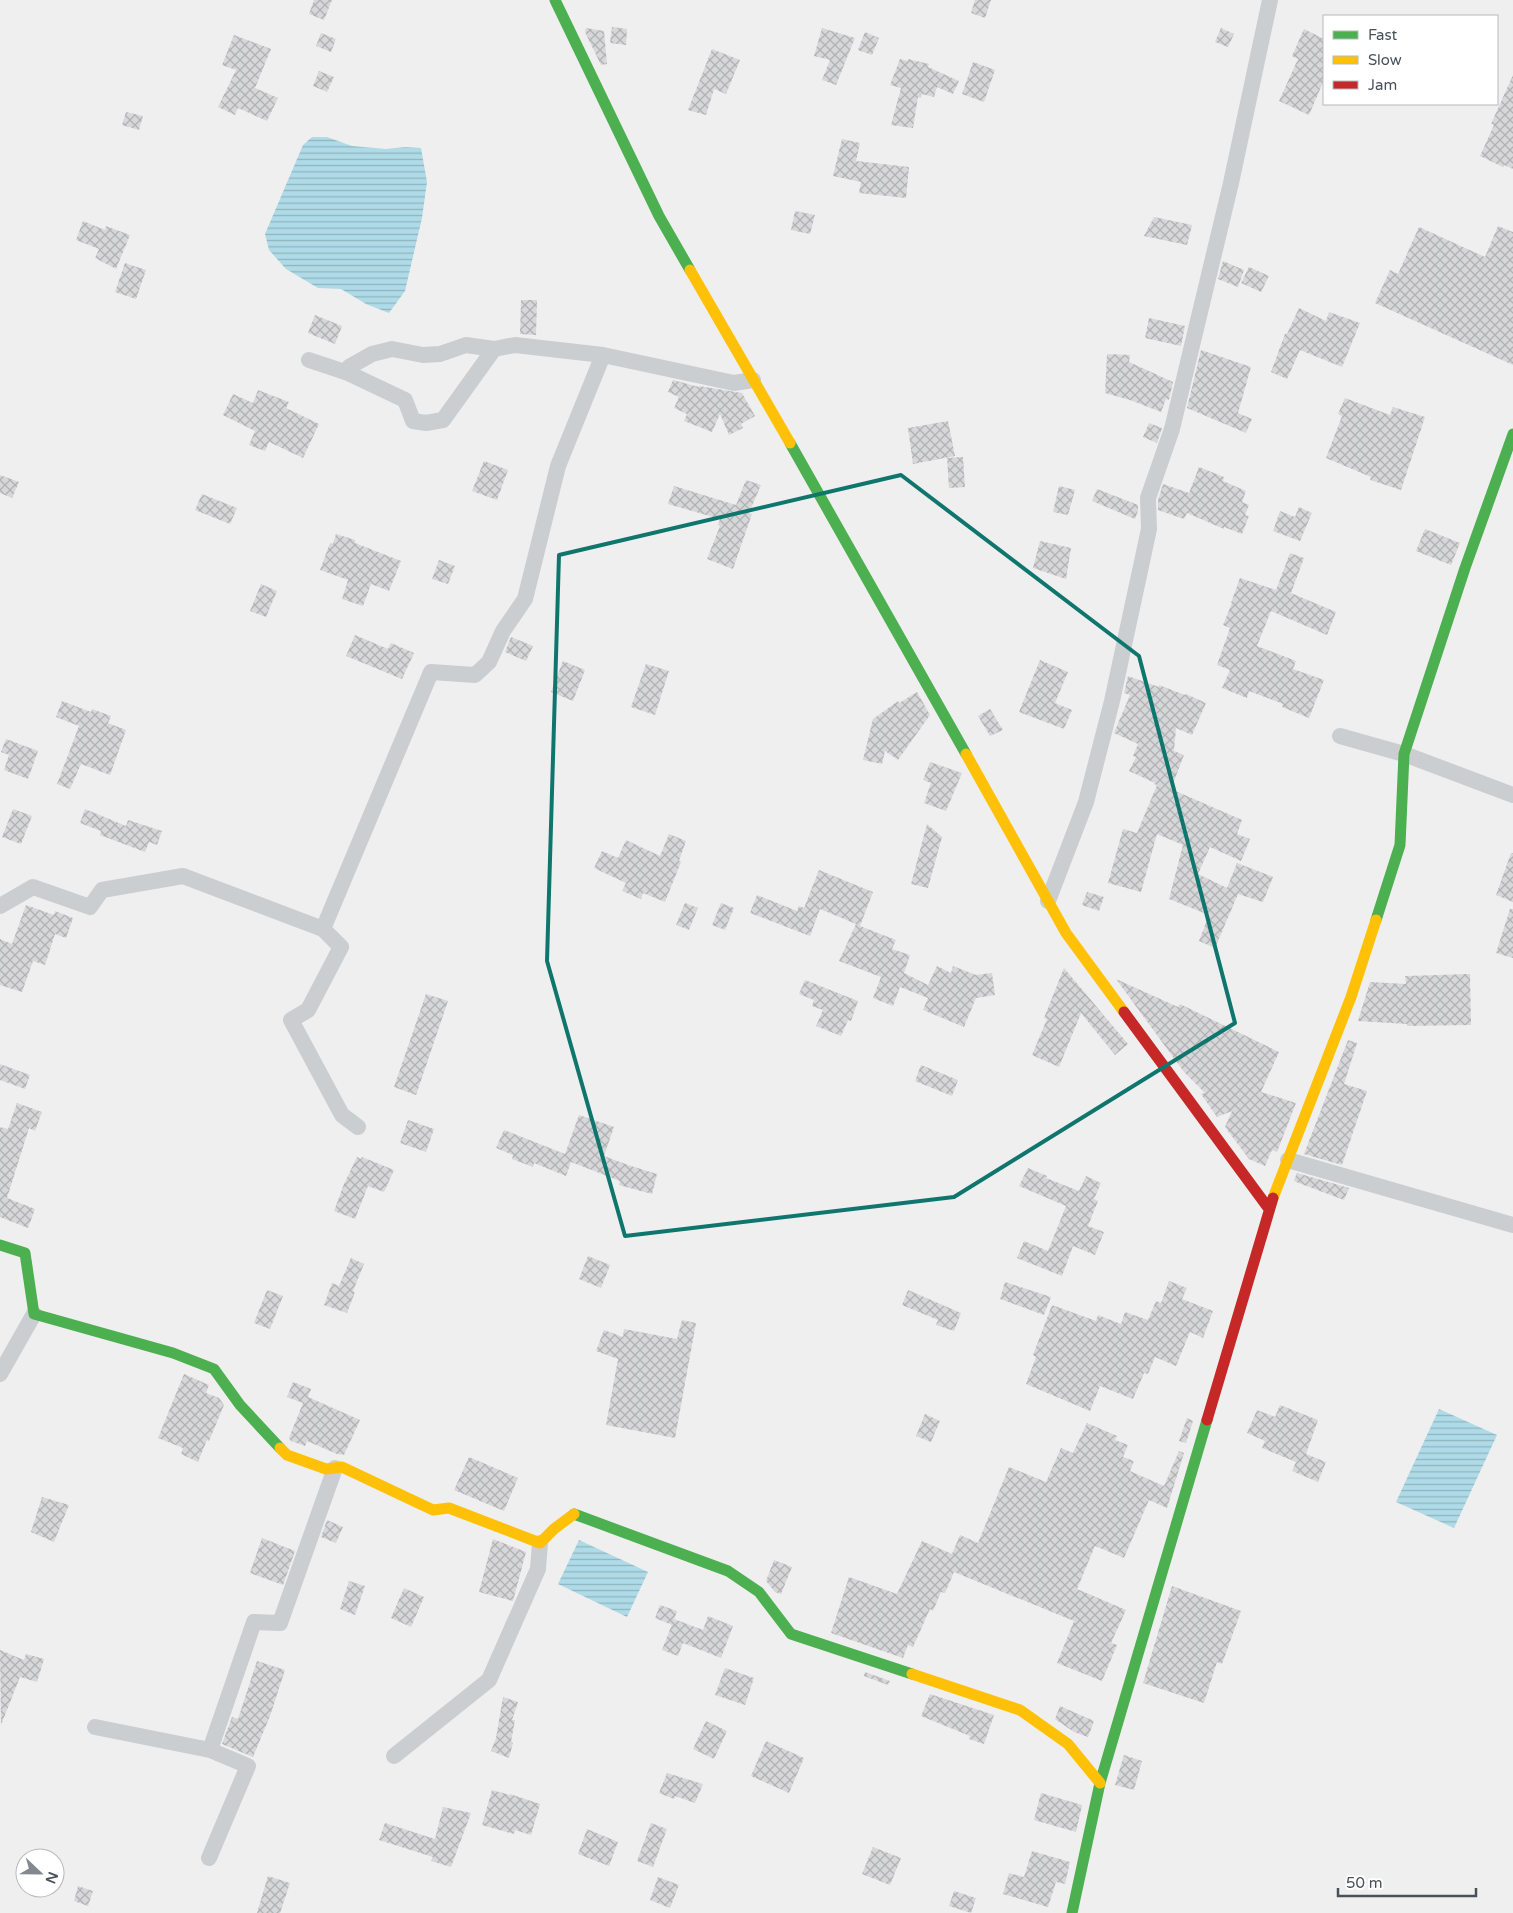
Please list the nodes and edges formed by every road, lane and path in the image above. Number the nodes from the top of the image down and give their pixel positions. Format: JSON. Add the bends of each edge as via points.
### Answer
{"nodes":[{"id":1,"x":555,"y":0,"type":"edge"},
{"id":2,"x":1270,"y":0,"type":"edge"},
{"id":3,"x":494,"y":349,"type":"junction"},
{"id":4,"x":603,"y":355,"type":"junction"},
{"id":5,"x":309,"y":360,"type":"dead end"},
{"id":6,"x":348,"y":374,"type":"junction"},
{"id":7,"x":753,"y":380,"type":"junction"},
{"id":8,"x":1513,"y":434,"type":"edge"},
{"id":9,"x":1340,"y":736,"type":"dead end"},
{"id":10,"x":1404,"y":754,"type":"junction"},
{"id":11,"x":1513,"y":795,"type":"edge"},
{"id":12,"x":1048,"y":901,"type":"junction"},
{"id":13,"x":0,"y":906,"type":"edge"},
{"id":14,"x":324,"y":929,"type":"junction"},
{"id":15,"x":358,"y":1127,"type":"dead end"},
{"id":16,"x":1288,"y":1160,"type":"junction"},
{"id":17,"x":1269,"y":1209,"type":"junction"},
{"id":18,"x":1513,"y":1226,"type":"edge"},
{"id":19,"x":0,"y":1245,"type":"edge"},
{"id":20,"x":34,"y":1314,"type":"junction"},
{"id":21,"x":0,"y":1374,"type":"edge"},
{"id":22,"x":335,"y":1468,"type":"junction"},
{"id":23,"x":540,"y":1543,"type":"junction"},
{"id":24,"x":95,"y":1727,"type":"dead end"},
{"id":25,"x":210,"y":1750,"type":"junction"},
{"id":26,"x":394,"y":1756,"type":"dead end"},
{"id":27,"x":1100,"y":1783,"type":"junction"},
{"id":28,"x":209,"y":1858,"type":"dead end"},
{"id":29,"x":1072,"y":1913,"type":"edge"}],
"edges":[{"from":1,"to":7,"type":"street","via":[[659,216]]},
{"from":2,"to":12,"type":"street","via":[[1231,183],[1172,429],[1148,498],[1149,529],[1112,701],[1086,802]]},
{"from":3,"to":4,"type":"street","via":[[515,345]]},
{"from":3,"to":6,"type":"street","via":[[466,345],[440,354],[422,355],[392,349],[372,354],[349,366]]},
{"from":3,"to":6,"type":"street","via":[[443,420],[426,423],[413,421],[405,400]]},
{"from":4,"to":7,"type":"street","via":[[734,383]]},
{"from":4,"to":14,"type":"street","via":[[558,466],[525,599],[503,631],[489,662],[475,675],[432,672]]},
{"from":5,"to":6,"type":"street"},
{"from":7,"to":12,"type":"street"},
{"from":8,"to":10,"type":"street"},
{"from":9,"to":10,"type":"street"},
{"from":10,"to":11,"type":"street"},
{"from":10,"to":16,"type":"street","via":[[1400,845],[1351,997]]},
{"from":12,"to":17,"type":"street","via":[[1066,933]]},
{"from":13,"to":14,"type":"street","via":[[34,887],[90,907],[102,890],[183,876]]},
{"from":14,"to":15,"type":"street","via":[[340,947],[308,1010],[291,1020],[342,1115]]},
{"from":16,"to":17,"type":"street"},
{"from":16,"to":18,"type":"street"},
{"from":17,"to":27,"type":"street"},
{"from":19,"to":20,"type":"street","via":[[26,1253]]},
{"from":20,"to":21,"type":"street"},
{"from":20,"to":22,"type":"street","via":[[173,1353],[214,1369],[240,1405],[287,1455],[326,1469]]},
{"from":22,"to":23,"type":"street","via":[[342,1467],[433,1510],[449,1508]]},
{"from":22,"to":25,"type":"street","via":[[280,1623],[254,1622]]},
{"from":23,"to":26,"type":"street","via":[[538,1569],[489,1680]]},
{"from":23,"to":27,"type":"street","via":[[574,1514],[728,1571],[759,1592],[791,1634],[1020,1710],[1068,1744]]},
{"from":24,"to":25,"type":"street"},
{"from":25,"to":28,"type":"street","via":[[248,1766]]},
{"from":27,"to":29,"type":"street"}]}
